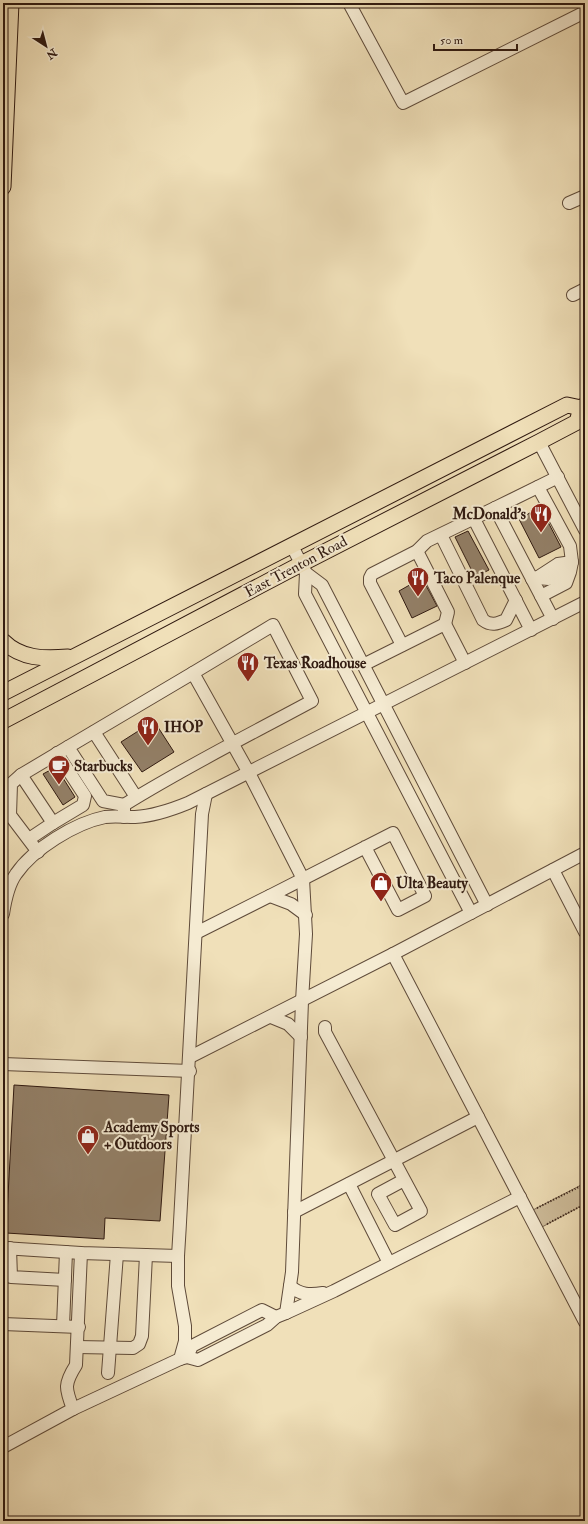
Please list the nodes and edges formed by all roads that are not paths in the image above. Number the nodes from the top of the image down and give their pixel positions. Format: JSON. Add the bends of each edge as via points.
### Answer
{"nodes":[{"id":1,"x":11,"y":3,"type":"edge"},
{"id":2,"x":349,"y":3,"type":"edge"},
{"id":3,"x":585,"y":12,"type":"edge"},
{"id":4,"x":3,"y":186,"type":"edge"},
{"id":5,"x":585,"y":196,"type":"edge"},
{"id":6,"x":569,"y":203,"type":"dead end"},
{"id":7,"x":585,"y":289,"type":"edge"},
{"id":8,"x":573,"y":296,"type":"dead end"},
{"id":9,"x":583,"y":407,"type":"edge"},
{"id":10,"x":539,"y":442,"type":"junction"},
{"id":11,"x":558,"y":477,"type":"junction"},
{"id":12,"x":538,"y":487,"type":"junction"},
{"id":13,"x":495,"y":508,"type":"junction"},
{"id":14,"x":474,"y":519,"type":"junction"},
{"id":15,"x":585,"y":530,"type":"edge"},
{"id":16,"x":441,"y":535,"type":"junction"},
{"id":17,"x":292,"y":546,"type":"junction"},
{"id":18,"x":416,"y":551,"type":"junction"},
{"id":19,"x":572,"y":562,"type":"junction"},
{"id":20,"x":304,"y":568,"type":"junction"},
{"id":21,"x":535,"y":578,"type":"junction"},
{"id":22,"x":541,"y":596,"type":"junction"},
{"id":23,"x":516,"y":600,"type":"junction"},
{"id":24,"x":585,"y":602,"type":"edge"},
{"id":25,"x":553,"y":619,"type":"junction"},
{"id":26,"x":506,"y":620,"type":"junction"},
{"id":27,"x":445,"y":624,"type":"junction"},
{"id":28,"x":525,"y":632,"type":"junction"},
{"id":29,"x":3,"y":641,"type":"edge"},
{"id":30,"x":402,"y":646,"type":"junction"},
{"id":31,"x":75,"y":657,"type":"junction"},
{"id":32,"x":465,"y":663,"type":"junction"},
{"id":33,"x":363,"y":665,"type":"junction"},
{"id":34,"x":193,"y":673,"type":"junction"},
{"id":35,"x":3,"y":693,"type":"edge"},
{"id":36,"x":383,"y":704,"type":"junction"},
{"id":37,"x":367,"y":713,"type":"junction"},
{"id":38,"x":3,"y":721,"type":"edge"},
{"id":39,"x":94,"y":732,"type":"junction"},
{"id":40,"x":233,"y":744,"type":"junction"},
{"id":41,"x":68,"y":747,"type":"junction"},
{"id":42,"x":57,"y":753,"type":"junction"},
{"id":43,"x":249,"y":773,"type":"junction"},
{"id":44,"x":21,"y":774,"type":"junction"},
{"id":45,"x":206,"y":794,"type":"junction"},
{"id":46,"x":136,"y":797,"type":"junction"},
{"id":47,"x":124,"y":811,"type":"junction"},
{"id":48,"x":53,"y":824,"type":"junction"},
{"id":49,"x":29,"y":839,"type":"junction"},
{"id":50,"x":365,"y":847,"type":"junction"},
{"id":51,"x":38,"y":852,"type":"junction"},
{"id":52,"x":585,"y":853,"type":"edge"},
{"id":53,"x":553,"y":870,"type":"junction"},
{"id":54,"x":303,"y":879,"type":"junction"},
{"id":55,"x":270,"y":896,"type":"junction"},
{"id":56,"x":487,"y":905,"type":"junction"},
{"id":57,"x":471,"y":913,"type":"junction"},
{"id":58,"x":3,"y":914,"type":"edge"},
{"id":59,"x":306,"y":915,"type":"junction"},
{"id":60,"x":585,"y":932,"type":"edge"},
{"id":61,"x":196,"y":934,"type":"junction"},
{"id":62,"x":393,"y":954,"type":"junction"},
{"id":63,"x":302,"y":1001,"type":"junction"},
{"id":64,"x":271,"y":1017,"type":"junction"},
{"id":65,"x":325,"y":1027,"type":"dead end"},
{"id":66,"x":301,"y":1037,"type":"junction"},
{"id":67,"x":190,"y":1057,"type":"junction"},
{"id":68,"x":3,"y":1064,"type":"edge"},
{"id":69,"x":190,"y":1071,"type":"junction"},
{"id":70,"x":478,"y":1117,"type":"junction"},
{"id":71,"x":394,"y":1160,"type":"junction"},
{"id":72,"x":404,"y":1180,"type":"dead end"},
{"id":73,"x":349,"y":1184,"type":"junction"},
{"id":74,"x":520,"y":1197,"type":"junction"},
{"id":75,"x":294,"y":1212,"type":"junction"},
{"id":76,"x":6,"y":1248,"type":"edge"},
{"id":77,"x":66,"y":1252,"type":"junction"},
{"id":78,"x":81,"y":1253,"type":"junction"},
{"id":79,"x":117,"y":1254,"type":"junction"},
{"id":80,"x":146,"y":1255,"type":"junction"},
{"id":81,"x":178,"y":1256,"type":"junction"},
{"id":82,"x":389,"y":1264,"type":"junction"},
{"id":83,"x":65,"y":1280,"type":"junction"},
{"id":84,"x":290,"y":1286,"type":"junction"},
{"id":85,"x":334,"y":1291,"type":"junction"},
{"id":86,"x":281,"y":1315,"type":"junction"},
{"id":87,"x":585,"y":1322,"type":"edge"},
{"id":88,"x":3,"y":1324,"type":"edge"},
{"id":89,"x":63,"y":1326,"type":"junction"},
{"id":90,"x":78,"y":1327,"type":"junction"},
{"id":91,"x":77,"y":1347,"type":"junction"},
{"id":92,"x":110,"y":1348,"type":"junction"},
{"id":93,"x":184,"y":1358,"type":"junction"},
{"id":94,"x":108,"y":1373,"type":"dead end"},
{"id":95,"x":73,"y":1408,"type":"junction"},
{"id":96,"x":3,"y":1447,"type":"edge"}],
"edges":[{"from":1,"to":4,"type":"main road"},
{"from":2,"to":3,"type":"street","via":[[403,103]]},
{"from":5,"to":6,"type":"street"},
{"from":7,"to":8,"type":"street"},
{"from":9,"to":10,"type":"main road","name":"East Trenton Road","via":[[577,422]]},
{"from":9,"to":17,"type":"main road","name":"East Trenton Road","via":[[567,405]]},
{"from":10,"to":11,"type":"street"},
{"from":10,"to":20,"type":"main road","name":"East Trenton Road"},
{"from":11,"to":12,"type":"street"},
{"from":11,"to":15,"type":"street"},
{"from":12,"to":13,"type":"street"},
{"from":12,"to":19,"type":"street","via":[[570,546]]},
{"from":13,"to":14,"type":"street"},
{"from":13,"to":21,"type":"street"},
{"from":14,"to":16,"type":"street"},
{"from":14,"to":23,"type":"street"},
{"from":16,"to":18,"type":"street"},
{"from":16,"to":26,"type":"street","via":[[483,620],[496,625]]},
{"from":17,"to":20,"type":"street"},
{"from":17,"to":31,"type":"main road","name":"East Trenton Road"},
{"from":18,"to":27,"type":"street","via":[[448,612]]},
{"from":18,"to":30,"type":"street","via":[[372,574],[370,578],[370,583]]},
{"from":19,"to":21,"type":"street","via":[[558,564]]},
{"from":19,"to":22,"type":"street","via":[[566,583]]},
{"from":20,"to":33,"type":"street","via":[[322,584]]},
{"from":20,"to":37,"type":"street","via":[[305,594]]},
{"from":20,"to":38,"type":"main road","name":"East Trenton Road"},
{"from":21,"to":22,"type":"street"},
{"from":22,"to":25,"type":"street"},
{"from":23,"to":26,"type":"street"},
{"from":23,"to":28,"type":"street"},
{"from":24,"to":25,"type":"street"},
{"from":25,"to":28,"type":"street"},
{"from":26,"to":28,"type":"street"},
{"from":27,"to":30,"type":"street"},
{"from":27,"to":32,"type":"street"},
{"from":28,"to":32,"type":"street"},
{"from":29,"to":31,"type":"main road","via":[[24,655]]},
{"from":30,"to":33,"type":"street"},
{"from":31,"to":35,"type":"main road","name":"East Trenton Road"},
{"from":32,"to":36,"type":"street"},
{"from":33,"to":36,"type":"street"},
{"from":34,"to":39,"type":"street"},
{"from":34,"to":40,"type":"street"},
{"from":34,"to":40,"type":"street","via":[[274,625],[312,701]]},
{"from":36,"to":37,"type":"street"},
{"from":36,"to":56,"type":"street"},
{"from":37,"to":43,"type":"street"},
{"from":37,"to":57,"type":"street"},
{"from":39,"to":41,"type":"street"},
{"from":39,"to":46,"type":"street"},
{"from":40,"to":43,"type":"street"},
{"from":40,"to":46,"type":"street"},
{"from":41,"to":42,"type":"street"},
{"from":41,"to":47,"type":"street","via":[[103,801]]},
{"from":42,"to":44,"type":"street"},
{"from":42,"to":48,"type":"street","via":[[85,796],[83,805]]},
{"from":43,"to":45,"type":"street"},
{"from":43,"to":54,"type":"street"},
{"from":44,"to":48,"type":"street"},
{"from":44,"to":49,"type":"street","via":[[11,784],[10,815]]},
{"from":45,"to":47,"type":"street","via":[[169,811],[138,817]]},
{"from":45,"to":61,"type":"street","via":[[202,814]]},
{"from":46,"to":47,"type":"street"},
{"from":47,"to":51,"type":"street","via":[[62,834]]},
{"from":48,"to":49,"type":"street"},
{"from":49,"to":51,"type":"street"},
{"from":50,"to":50,"type":"street","via":[[398,910],[425,896],[393,833]]},
{"from":50,"to":54,"type":"street"},
{"from":51,"to":58,"type":"street","via":[[16,874],[8,892]]},
{"from":52,"to":53,"type":"street"},
{"from":53,"to":56,"type":"street"},
{"from":53,"to":60,"type":"street"},
{"from":54,"to":55,"type":"street"},
{"from":54,"to":59,"type":"street"},
{"from":55,"to":59,"type":"street","via":[[291,904]]},
{"from":55,"to":61,"type":"street"},
{"from":56,"to":57,"type":"street"},
{"from":57,"to":62,"type":"street"},
{"from":59,"to":63,"type":"street"},
{"from":61,"to":67,"type":"street"},
{"from":62,"to":63,"type":"street"},
{"from":62,"to":70,"type":"street"},
{"from":63,"to":64,"type":"street"},
{"from":63,"to":66,"type":"street"},
{"from":64,"to":66,"type":"street","via":[[288,1024]]},
{"from":64,"to":67,"type":"street"},
{"from":65,"to":71,"type":"street","via":[[325,1032]]},
{"from":66,"to":75,"type":"street"},
{"from":67,"to":69,"type":"street"},
{"from":68,"to":69,"type":"street"},
{"from":69,"to":81,"type":"street"},
{"from":70,"to":71,"type":"street"},
{"from":70,"to":74,"type":"street"},
{"from":71,"to":72,"type":"street"},
{"from":71,"to":73,"type":"street"},
{"from":73,"to":75,"type":"street"},
{"from":73,"to":82,"type":"street"},
{"from":74,"to":82,"type":"street"},
{"from":74,"to":87,"type":"street"},
{"from":75,"to":84,"type":"street"},
{"from":76,"to":77,"type":"street"},
{"from":76,"to":83,"type":"street","via":[[11,1277]]},
{"from":77,"to":78,"type":"street"},
{"from":77,"to":83,"type":"street"},
{"from":78,"to":79,"type":"street"},
{"from":78,"to":90,"type":"street"},
{"from":79,"to":80,"type":"street"},
{"from":79,"to":92,"type":"street"},
{"from":80,"to":81,"type":"street"},
{"from":80,"to":92,"type":"street","via":[[142,1336],[139,1344],[133,1348]]},
{"from":81,"to":93,"type":"street","via":[[178,1286],[186,1326]]},
{"from":82,"to":85,"type":"street"},
{"from":83,"to":89,"type":"street"},
{"from":84,"to":85,"type":"street","via":[[303,1294]]},
{"from":84,"to":86,"type":"street"},
{"from":85,"to":86,"type":"street"},
{"from":86,"to":93,"type":"street","via":[[267,1326],[198,1360]]},
{"from":88,"to":89,"type":"street"},
{"from":89,"to":90,"type":"street"},
{"from":90,"to":91,"type":"street"},
{"from":91,"to":92,"type":"street"},
{"from":91,"to":95,"type":"street","via":[[76,1365],[66,1390]]},
{"from":92,"to":94,"type":"street"},
{"from":93,"to":95,"type":"street"},
{"from":95,"to":96,"type":"street"}]}
